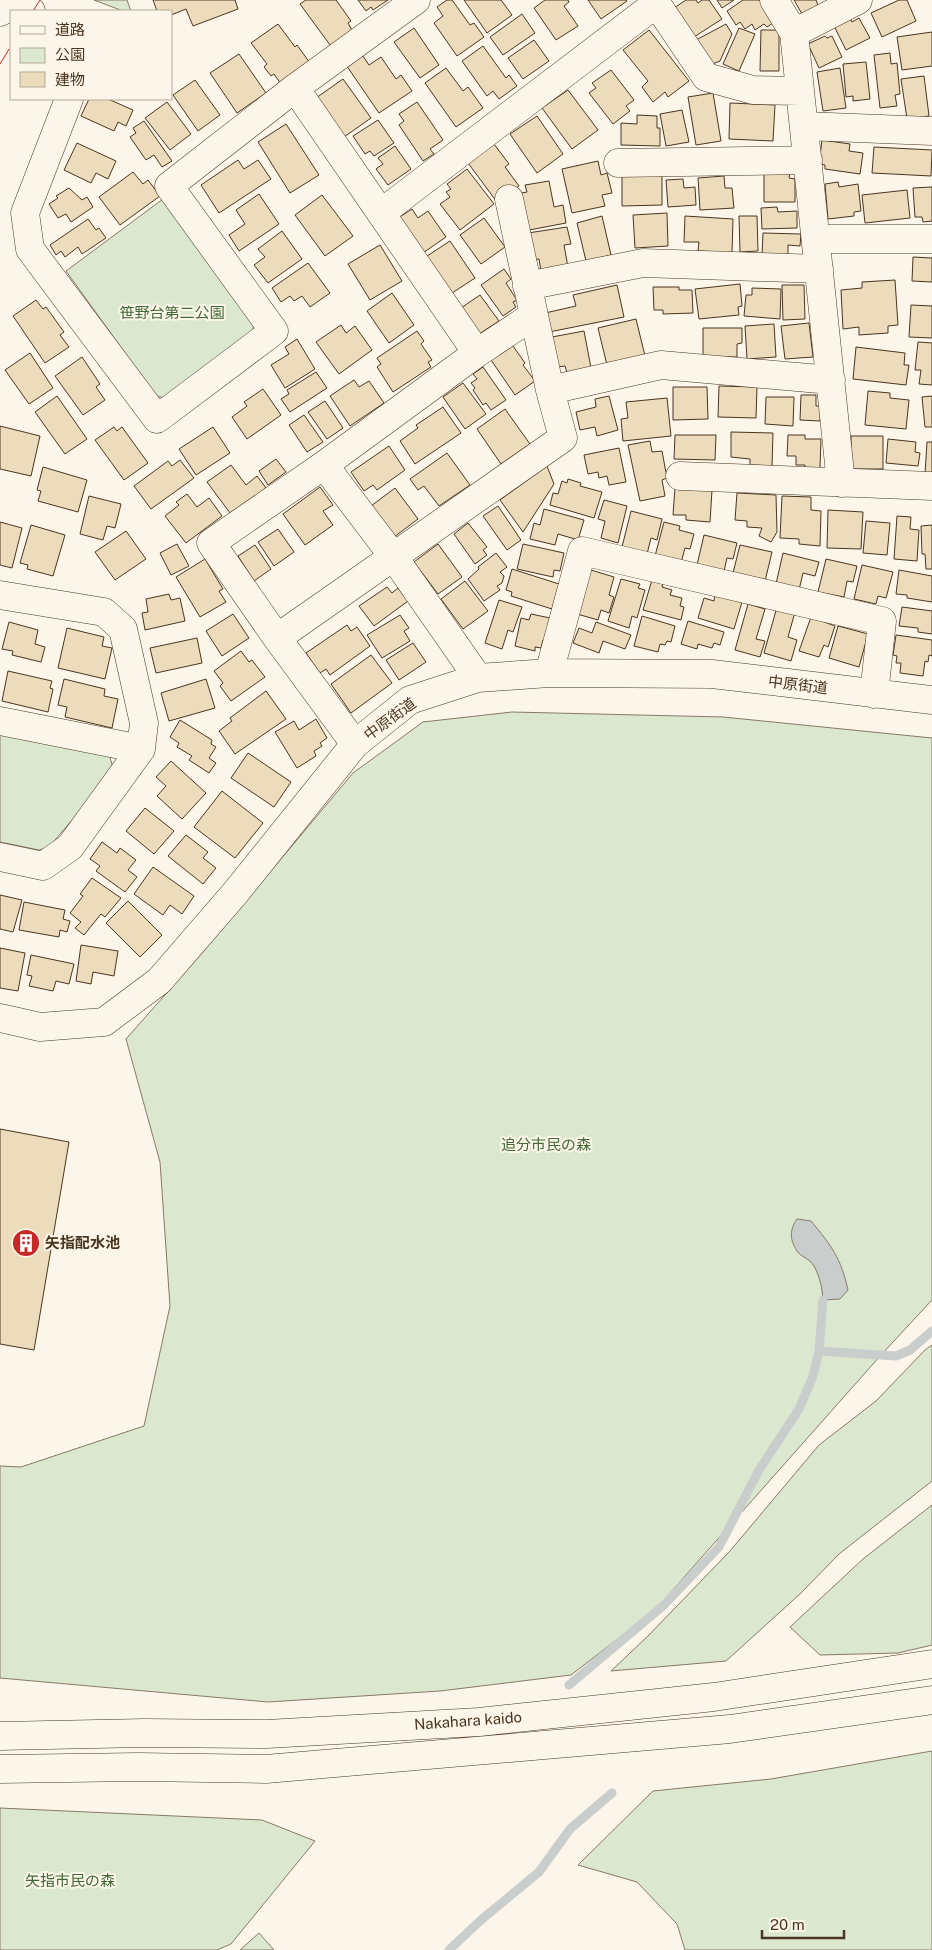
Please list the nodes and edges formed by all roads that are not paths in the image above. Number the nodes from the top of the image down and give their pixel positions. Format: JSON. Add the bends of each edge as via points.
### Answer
{"nodes":[{"id":1,"x":416,"y":0,"type":"edge"},
{"id":2,"x":774,"y":0,"type":"edge"},
{"id":3,"x":858,"y":0,"type":"edge"},
{"id":4,"x":655,"y":2,"type":"edge"},
{"id":5,"x":28,"y":10,"type":"edge"},
{"id":6,"x":0,"y":12,"type":"edge"},
{"id":7,"x":794,"y":33,"type":"junction"},
{"id":8,"x":295,"y":88,"type":"junction"},
{"id":9,"x":800,"y":91,"type":"junction"},
{"id":10,"x":69,"y":100,"type":"edge"},
{"id":11,"x":804,"y":126,"type":"junction"},
{"id":12,"x":932,"y":131,"type":"edge"},
{"id":13,"x":808,"y":160,"type":"junction"},
{"id":14,"x":618,"y":163,"type":"dead end"},
{"id":15,"x":509,"y":199,"type":"dead end"},
{"id":16,"x":380,"y":213,"type":"junction"},
{"id":17,"x":816,"y":239,"type":"junction"},
{"id":18,"x":932,"y":239,"type":"edge"},
{"id":19,"x":819,"y":269,"type":"junction"},
{"id":20,"x":527,"y":286,"type":"junction"},
{"id":21,"x":534,"y":314,"type":"junction"},
{"id":22,"x":477,"y":352,"type":"junction"},
{"id":23,"x":831,"y":380,"type":"junction"},
{"id":24,"x":550,"y":390,"type":"junction"},
{"id":25,"x":324,"y":465,"type":"junction"},
{"id":26,"x":680,"y":476,"type":"dead end"},
{"id":27,"x":842,"y":483,"type":"junction"},
{"id":28,"x":932,"y":486,"type":"edge"},
{"id":29,"x":393,"y":556,"type":"junction"},
{"id":30,"x":0,"y":594,"type":"edge"},
{"id":31,"x":277,"y":638,"type":"junction"},
{"id":32,"x":549,"y":673,"type":"junction"},
{"id":33,"x":478,"y":678,"type":"junction"},
{"id":34,"x":874,"y":694,"type":"junction"},
{"id":35,"x":932,"y":700,"type":"edge"},
{"id":36,"x":0,"y":721,"type":"edge"},
{"id":37,"x":356,"y":744,"type":"junction"},
{"id":38,"x":141,"y":749,"type":"junction"},
{"id":39,"x":0,"y":858,"type":"edge"},
{"id":40,"x":0,"y":1018,"type":"edge"},
{"id":41,"x":932,"y":1664,"type":"edge"},
{"id":42,"x":932,"y":1700,"type":"edge"},
{"id":43,"x":0,"y":1736,"type":"edge"},
{"id":44,"x":0,"y":1769,"type":"edge"}],
"edges":[{"from":1,"to":8,"type":"street"},
{"from":2,"to":7,"type":"street"},
{"from":3,"to":7,"type":"street"},
{"from":4,"to":9,"type":"street","via":[[706,77],[753,90]]},
{"from":4,"to":16,"type":"street"},
{"from":5,"to":6,"type":"street","via":[[14,5]]},
{"from":7,"to":9,"type":"street"},
{"from":8,"to":10,"type":"street","via":[[169,186],[274,331],[157,419],[30,249],[25,213]]},
{"from":8,"to":16,"type":"street"},
{"from":9,"to":11,"type":"street"},
{"from":11,"to":12,"type":"street"},
{"from":11,"to":13,"type":"street"},
{"from":13,"to":14,"type":"street"},
{"from":13,"to":17,"type":"street"},
{"from":15,"to":20,"type":"street"},
{"from":16,"to":22,"type":"street"},
{"from":17,"to":18,"type":"street"},
{"from":17,"to":19,"type":"street"},
{"from":19,"to":20,"type":"street","via":[[643,263]]},
{"from":19,"to":23,"type":"street"},
{"from":20,"to":21,"type":"street"},
{"from":21,"to":22,"type":"street"},
{"from":21,"to":24,"type":"street"},
{"from":22,"to":25,"type":"street"},
{"from":23,"to":24,"type":"street","via":[[661,365]]},
{"from":23,"to":27,"type":"street"},
{"from":24,"to":29,"type":"street","via":[[562,438]]},
{"from":25,"to":29,"type":"street"},
{"from":25,"to":31,"type":"street","via":[[211,543]]},
{"from":26,"to":27,"type":"street"},
{"from":27,"to":28,"type":"street"},
{"from":29,"to":31,"type":"street"},
{"from":29,"to":33,"type":"street"},
{"from":30,"to":38,"type":"street","via":[[104,612],[124,629],[144,723]]},
{"from":31,"to":37,"type":"street"},
{"from":32,"to":33,"type":"street","name":"中原街道"},
{"from":32,"to":34,"type":"street","name":"中原街道","via":[[712,674]]},
{"from":32,"to":34,"type":"street","via":[[582,551],[882,621]]},
{"from":33,"to":37,"type":"street","name":"中原街道","via":[[410,700]]},
{"from":34,"to":35,"type":"street","name":"中原街道"},
{"from":36,"to":38,"type":"street"},
{"from":37,"to":40,"type":"street","name":"中原街道","via":[[159,981],[104,1022],[40,1027]]},
{"from":38,"to":39,"type":"street","via":[[70,847],[42,866]]},
{"from":41,"to":43,"type":"street","name":"Nakahara kaido","via":[[714,1697],[479,1722],[267,1734]]},
{"from":42,"to":44,"type":"street","name":"Nakahara kaido","via":[[730,1729],[266,1769]]}]}
